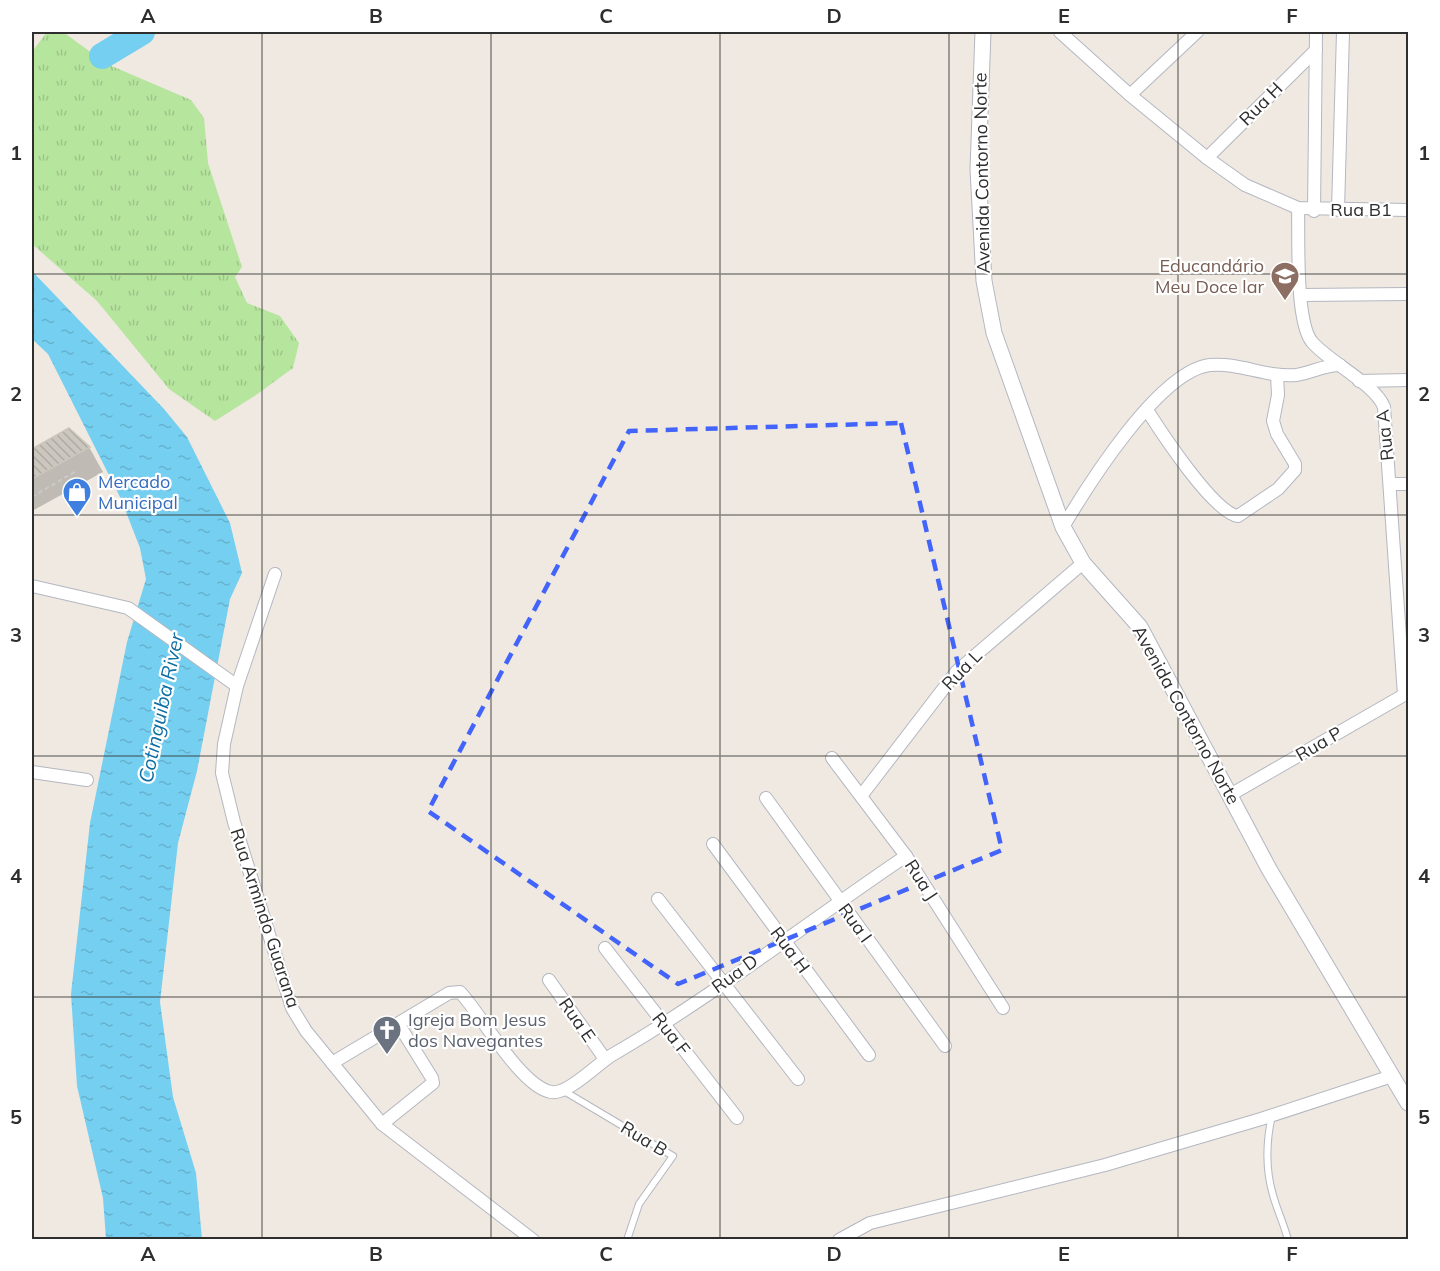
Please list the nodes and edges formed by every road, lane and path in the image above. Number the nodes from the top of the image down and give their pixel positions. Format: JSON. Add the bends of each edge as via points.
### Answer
{"nodes":[{"id":1,"x":983,"y":32,"type":"edge"},
{"id":2,"x":1060,"y":32,"type":"edge"},
{"id":3,"x":1197,"y":32,"type":"edge"},
{"id":4,"x":1316,"y":32,"type":"edge"},
{"id":5,"x":1343,"y":32,"type":"edge"},
{"id":6,"x":1316,"y":50,"type":"junction"},
{"id":7,"x":1130,"y":95,"type":"junction"},
{"id":8,"x":1207,"y":158,"type":"junction"},
{"id":9,"x":1298,"y":208,"type":"junction"},
{"id":10,"x":1338,"y":210,"type":"junction"},
{"id":11,"x":1408,"y":210,"type":"edge"},
{"id":12,"x":1314,"y":211,"type":"junction"},
{"id":13,"x":1408,"y":294,"type":"edge"},
{"id":14,"x":1301,"y":295,"type":"junction"},
{"id":15,"x":1340,"y":364,"type":"junction"},
{"id":16,"x":1277,"y":375,"type":"junction"},
{"id":17,"x":1408,"y":380,"type":"edge"},
{"id":18,"x":1359,"y":381,"type":"junction"},
{"id":19,"x":1148,"y":410,"type":"junction"},
{"id":20,"x":76,"y":471,"type":"dead end"},
{"id":21,"x":1390,"y":484,"type":"junction"},
{"id":22,"x":1408,"y":484,"type":"edge"},
{"id":23,"x":32,"y":497,"type":"edge"},
{"id":24,"x":1063,"y":527,"type":"junction"},
{"id":25,"x":1083,"y":563,"type":"junction"},
{"id":26,"x":275,"y":574,"type":"dead end"},
{"id":27,"x":32,"y":586,"type":"edge"},
{"id":28,"x":237,"y":686,"type":"junction"},
{"id":29,"x":1406,"y":695,"type":"edge"},
{"id":30,"x":831,"y":758,"type":"dead end"},
{"id":31,"x":32,"y":772,"type":"edge"},
{"id":32,"x":87,"y":780,"type":"dead end"},
{"id":33,"x":1230,"y":795,"type":"junction"},
{"id":34,"x":861,"y":796,"type":"junction"},
{"id":35,"x":766,"y":798,"type":"dead end"},
{"id":36,"x":713,"y":844,"type":"dead end"},
{"id":37,"x":906,"y":856,"type":"junction"},
{"id":38,"x":658,"y":898,"type":"dead end"},
{"id":39,"x":839,"y":901,"type":"junction"},
{"id":40,"x":783,"y":940,"type":"junction"},
{"id":41,"x":605,"y":948,"type":"dead end"},
{"id":42,"x":549,"y":980,"type":"dead end"},
{"id":43,"x":723,"y":983,"type":"junction"},
{"id":44,"x":1003,"y":1008,"type":"dead end"},
{"id":45,"x":399,"y":1025,"type":"junction"},
{"id":46,"x":664,"y":1025,"type":"junction"},
{"id":47,"x":945,"y":1047,"type":"dead end"},
{"id":48,"x":869,"y":1055,"type":"dead end"},
{"id":49,"x":605,"y":1059,"type":"junction"},
{"id":50,"x":332,"y":1063,"type":"junction"},
{"id":51,"x":1392,"y":1076,"type":"junction"},
{"id":52,"x":798,"y":1079,"type":"dead end"},
{"id":53,"x":564,"y":1090,"type":"junction"},
{"id":54,"x":1408,"y":1103,"type":"edge"},
{"id":55,"x":1272,"y":1115,"type":"junction"},
{"id":56,"x":737,"y":1118,"type":"dead end"},
{"id":57,"x":382,"y":1124,"type":"junction"},
{"id":58,"x":533,"y":1239,"type":"edge"},
{"id":59,"x":627,"y":1239,"type":"edge"},
{"id":60,"x":839,"y":1239,"type":"edge"},
{"id":61,"x":1288,"y":1239,"type":"edge"}],
"edges":[{"from":1,"to":24,"type":"street","name":"Avenida Contorno Norte","via":[[978,169],[984,281],[994,333]]},
{"from":2,"to":7,"type":"street","name":"Rua B1"},
{"from":3,"to":7,"type":"street"},
{"from":4,"to":6,"type":"street"},
{"from":5,"to":10,"type":"street"},
{"from":6,"to":8,"type":"street","name":"Rua H"},
{"from":6,"to":12,"type":"street"},
{"from":7,"to":8,"type":"street","name":"Rua B1"},
{"from":8,"to":9,"type":"street","name":"Rua B1","via":[[1245,185]]},
{"from":9,"to":12,"type":"street","name":"Rua B1"},
{"from":9,"to":14,"type":"street","name":"Rua A"},
{"from":10,"to":11,"type":"street","name":"Rua B1"},
{"from":10,"to":12,"type":"street","name":"Rua B1"},
{"from":13,"to":14,"type":"street"},
{"from":14,"to":15,"type":"street","name":"Rua A","via":[[1309,337]]},
{"from":15,"to":16,"type":"street","via":[[1296,375]]},
{"from":15,"to":18,"type":"street","name":"Rua A"},
{"from":16,"to":19,"type":"street","via":[[1227,365],[1201,367],[1184,374]]},
{"from":16,"to":19,"type":"street","via":[[1273,421],[1295,470],[1278,489],[1238,516],[1216,503],[1169,445]]},
{"from":17,"to":18,"type":"street"},
{"from":18,"to":21,"type":"street","name":"Rua A","via":[[1375,393],[1384,407]]},
{"from":19,"to":24,"type":"street","via":[[1097,471]]},
{"from":20,"to":23,"type":"path"},
{"from":21,"to":22,"type":"street"},
{"from":21,"to":29,"type":"street","name":"Rua A"},
{"from":24,"to":25,"type":"street","name":"Avenida Contorno Norte"},
{"from":25,"to":33,"type":"street","name":"Avenida Contorno Norte","via":[[1140,627]]},
{"from":25,"to":34,"type":"street","name":"Rua L","via":[[957,671]]},
{"from":26,"to":28,"type":"street","name":"Rua Armindo Guarana"},
{"from":27,"to":28,"type":"street","via":[[134,611]]},
{"from":28,"to":50,"type":"street","name":"Rua Armindo Guarana","via":[[222,756],[227,797],[292,1008]]},
{"from":29,"to":33,"type":"street","name":"Rua P"},
{"from":30,"to":34,"type":"street","name":"Rua J"},
{"from":31,"to":32,"type":"street"},
{"from":33,"to":51,"type":"street","name":"Avenida Contorno Norte","via":[[1269,869]]},
{"from":34,"to":37,"type":"street","name":"Rua J"},
{"from":35,"to":39,"type":"street","name":"Rua I"},
{"from":36,"to":40,"type":"street","name":"Rua H"},
{"from":37,"to":39,"type":"street","name":"Rua D"},
{"from":37,"to":44,"type":"street","name":"Rua J"},
{"from":38,"to":43,"type":"street"},
{"from":39,"to":40,"type":"street","name":"Rua D"},
{"from":39,"to":47,"type":"street","name":"Rua I"},
{"from":40,"to":43,"type":"street","name":"Rua D"},
{"from":40,"to":48,"type":"street","name":"Rua H"},
{"from":41,"to":46,"type":"street","name":"Rua F"},
{"from":42,"to":49,"type":"street","name":"Rua E"},
{"from":43,"to":46,"type":"street","name":"Rua D"},
{"from":43,"to":52,"type":"street"},
{"from":45,"to":50,"type":"street"},
{"from":45,"to":53,"type":"street","via":[[449,993],[460,992],[497,1043],[531,1080],[544,1090]]},
{"from":45,"to":57,"type":"street","via":[[433,1083]]},
{"from":46,"to":49,"type":"street","name":"Rua D"},
{"from":46,"to":56,"type":"street","name":"Rua F"},
{"from":49,"to":53,"type":"street","name":"Rua D"},
{"from":50,"to":57,"type":"street","name":"Rua Armindo Guarana"},
{"from":51,"to":54,"type":"street","name":"Avenida Contorno Norte"},
{"from":51,"to":55,"type":"street"},
{"from":53,"to":59,"type":"lane","name":"Rua B","via":[[673,1156],[639,1204]]},
{"from":55,"to":60,"type":"street","via":[[1105,1165],[870,1223]]},
{"from":55,"to":61,"type":"lane","via":[[1265,1145],[1273,1195]]},
{"from":57,"to":58,"type":"street","name":"Rua Armindo Guarana"}]}
